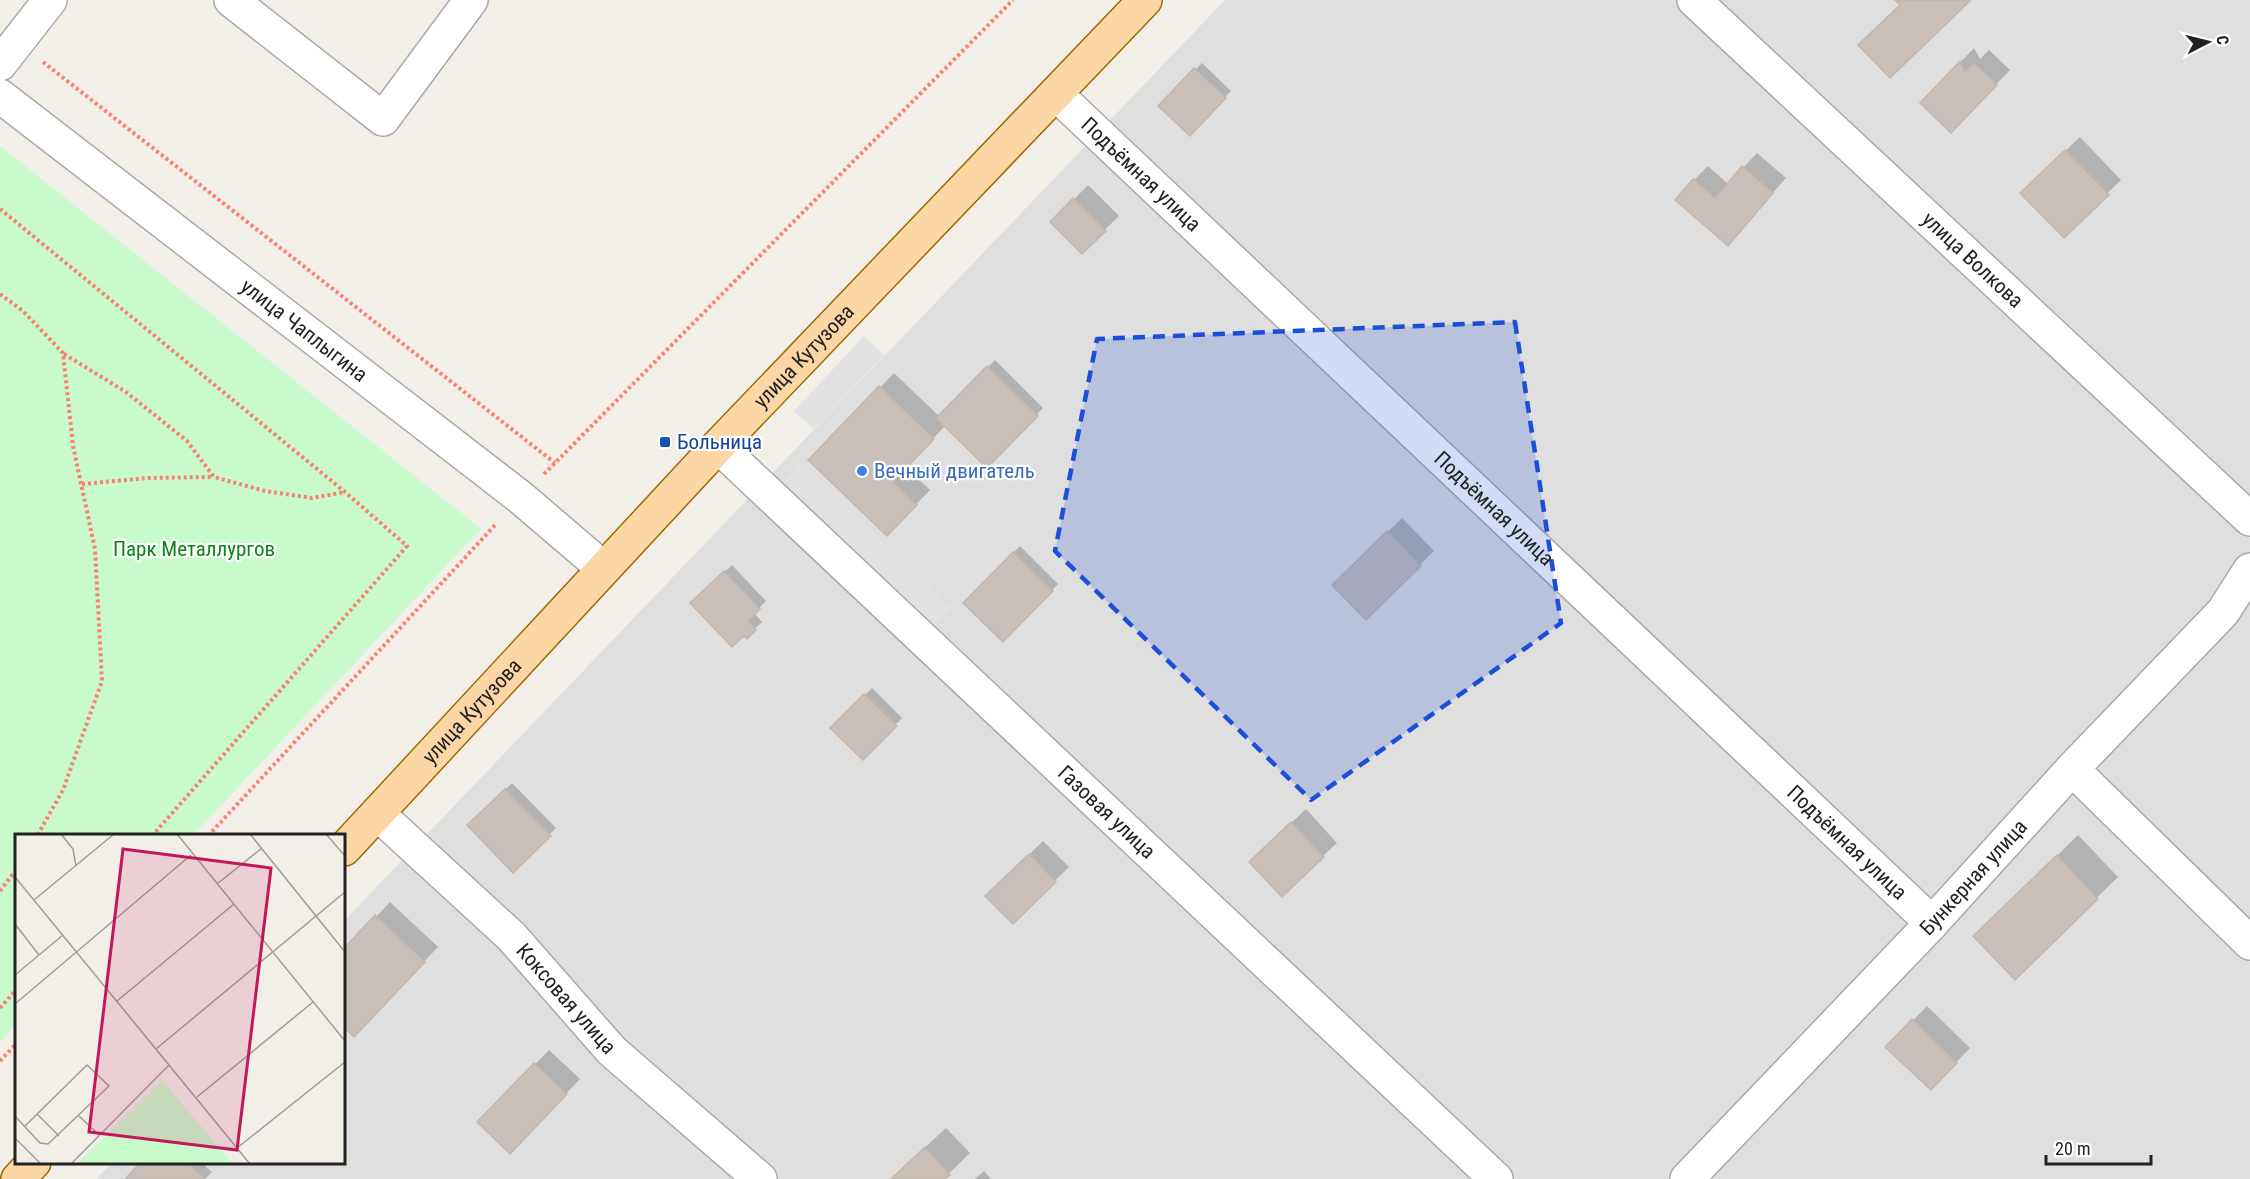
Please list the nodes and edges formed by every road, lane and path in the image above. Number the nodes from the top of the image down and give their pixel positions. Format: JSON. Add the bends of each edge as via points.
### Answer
{"nodes":[{"id":1,"x":50,"y":0,"type":"edge"},
{"id":2,"x":231,"y":0,"type":"edge"},
{"id":3,"x":471,"y":0,"type":"edge"},
{"id":4,"x":1012,"y":0,"type":"edge"},
{"id":5,"x":1145,"y":0,"type":"edge"},
{"id":6,"x":1694,"y":0,"type":"edge"},
{"id":7,"x":8,"y":53,"type":"edge"},
{"id":8,"x":1056,"y":94,"type":"junction"},
{"id":9,"x":0,"y":96,"type":"edge"},
{"id":10,"x":0,"y":209,"type":"edge"},
{"id":11,"x":0,"y":294,"type":"edge"},
{"id":12,"x":63,"y":353,"type":"junction"},
{"id":13,"x":718,"y":446,"type":"junction"},
{"id":14,"x":555,"y":463,"type":"junction"},
{"id":15,"x":214,"y":477,"type":"junction"},
{"id":16,"x":82,"y":484,"type":"junction"},
{"id":17,"x":345,"y":492,"type":"junction"},
{"id":18,"x":520,"y":497,"type":"junction"},
{"id":19,"x":2250,"y":519,"type":"edge"},
{"id":20,"x":603,"y":568,"type":"junction"},
{"id":21,"x":2250,"y":570,"type":"edge"},
{"id":22,"x":2072,"y":770,"type":"junction"},
{"id":23,"x":378,"y":813,"type":"junction"},
{"id":24,"x":38,"y":834,"type":"edge"},
{"id":25,"x":154,"y":834,"type":"edge"},
{"id":26,"x":210,"y":834,"type":"edge"},
{"id":27,"x":345,"y":848,"type":"edge"},
{"id":28,"x":15,"y":871,"type":"edge"},
{"id":29,"x":0,"y":891,"type":"edge"},
{"id":30,"x":1932,"y":923,"type":"junction"},
{"id":31,"x":2250,"y":943,"type":"edge"},
{"id":32,"x":15,"y":991,"type":"edge"},
{"id":33,"x":0,"y":1008,"type":"edge"},
{"id":34,"x":15,"y":1045,"type":"edge"},
{"id":35,"x":0,"y":1061,"type":"edge"},
{"id":36,"x":32,"y":1164,"type":"edge"},
{"id":37,"x":18,"y":1179,"type":"edge"},
{"id":38,"x":760,"y":1179,"type":"edge"},
{"id":39,"x":1496,"y":1179,"type":"edge"},
{"id":40,"x":1687,"y":1179,"type":"edge"}],
"edges":[{"from":1,"to":7,"type":"street"},
{"from":2,"to":3,"type":"street","via":[[383,119]]},
{"from":4,"to":14,"type":"path"},
{"from":5,"to":8,"type":"main road","name":"улица Кутузова"},
{"from":6,"to":19,"type":"street","name":"улица Волкова"},
{"from":7,"to":14,"type":"path"},
{"from":8,"to":13,"type":"main road","name":"улица Кутузова"},
{"from":8,"to":30,"type":"street","name":"Подъёмная улица"},
{"from":9,"to":18,"type":"street","name":"улица Чаплыгина"},
{"from":10,"to":17,"type":"path"},
{"from":11,"to":12,"type":"path","via":[[23,311]]},
{"from":12,"to":15,"type":"path","via":[[126,392],[187,441]]},
{"from":12,"to":16,"type":"path","via":[[73,446]]},
{"from":13,"to":20,"type":"main road","name":"улица Кутузова"},
{"from":13,"to":39,"type":"street","name":"Газовая улица"},
{"from":14,"to":18,"type":"path"},
{"from":15,"to":16,"type":"path"},
{"from":15,"to":17,"type":"path","via":[[265,491],[312,498]]},
{"from":16,"to":24,"type":"path","via":[[95,549],[102,681],[63,790]]},
{"from":17,"to":25,"type":"path","via":[[407,546]]},
{"from":18,"to":20,"type":"street","name":"улица Чаплыгина"},
{"from":18,"to":26,"type":"path"},
{"from":20,"to":23,"type":"main road","name":"улица Кутузова"},
{"from":21,"to":22,"type":"street","name":"Бункерная улица","via":[[2223,612]]},
{"from":22,"to":30,"type":"street","name":"Бункерная улица"},
{"from":22,"to":31,"type":"street"},
{"from":23,"to":27,"type":"main road","name":"улица Кутузова"},
{"from":23,"to":38,"type":"street","name":"Коксовая улица","via":[[511,936],[612,1051]]},
{"from":28,"to":29,"type":"path"},
{"from":30,"to":40,"type":"street","name":"Бункерная улица"},
{"from":32,"to":33,"type":"path"},
{"from":34,"to":35,"type":"path"},
{"from":36,"to":37,"type":"main road"}]}
